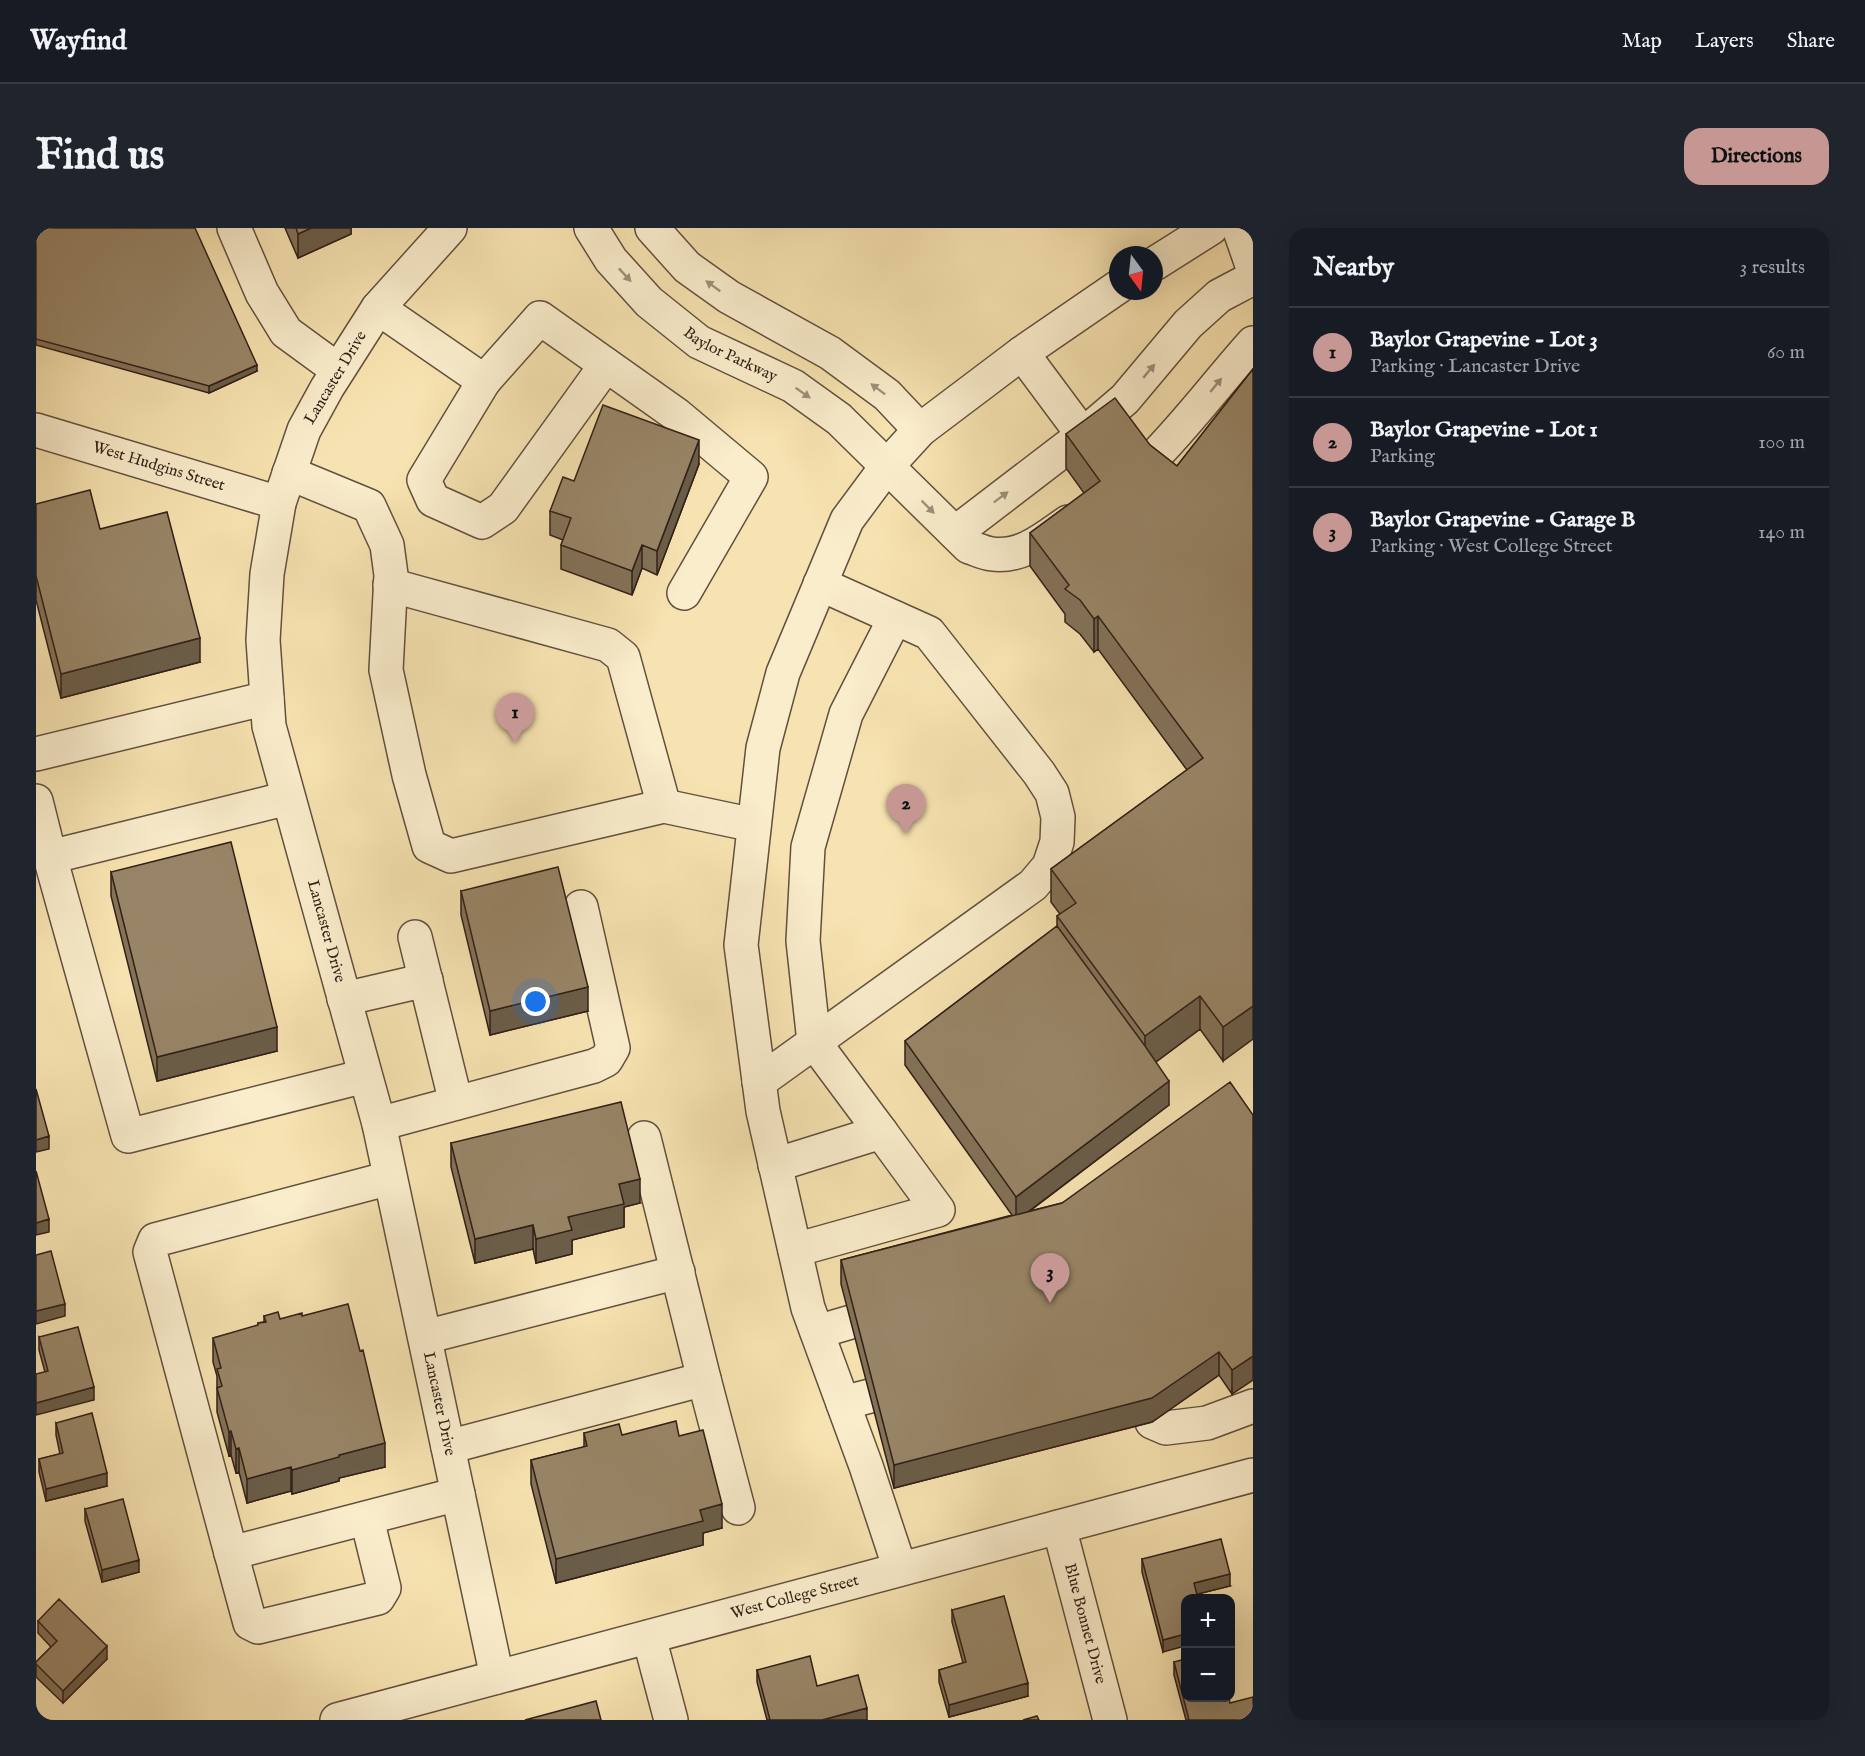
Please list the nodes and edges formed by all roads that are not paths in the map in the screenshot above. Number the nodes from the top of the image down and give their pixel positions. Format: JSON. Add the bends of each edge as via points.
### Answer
{"nodes":[{"id":1,"x":234,"y":228,"type":"edge"},
{"id":2,"x":450,"y":228,"type":"edge"},
{"id":3,"x":591,"y":228,"type":"edge"},
{"id":4,"x":652,"y":228,"type":"edge"},
{"id":5,"x":1211,"y":228,"type":"edge"},
{"id":6,"x":1239,"y":228,"type":"edge"},
{"id":7,"x":1163,"y":258,"type":"edge"},
{"id":8,"x":1253,"y":268,"type":"edge"},
{"id":9,"x":1253,"y":278,"type":"edge"},
{"id":10,"x":1109,"y":292,"type":"edge"},
{"id":11,"x":378,"y":308,"type":"junction"},
{"id":12,"x":1253,"y":343,"type":"edge"},
{"id":13,"x":1022,"y":353,"type":"junction"},
{"id":14,"x":606,"y":364,"type":"junction"},
{"id":15,"x":338,"y":370,"type":"junction"},
{"id":16,"x":484,"y":381,"type":"junction"},
{"id":17,"x":36,"y":430,"type":"edge"},
{"id":18,"x":920,"y":430,"type":"junction"},
{"id":19,"x":1083,"y":435,"type":"junction"},
{"id":20,"x":1150,"y":461,"type":"edge"},
{"id":21,"x":887,"y":466,"type":"junction"},
{"id":22,"x":284,"y":488,"type":"junction"},
{"id":23,"x":1083,"y":512,"type":"edge"},
{"id":24,"x":955,"y":533,"type":"junction"},
{"id":25,"x":820,"y":584,"type":"junction"},
{"id":26,"x":390,"y":585,"type":"junction"},
{"id":27,"x":684,"y":592,"type":"dead end"},
{"id":28,"x":895,"y":618,"type":"junction"},
{"id":29,"x":267,"y":698,"type":"junction"},
{"id":30,"x":36,"y":754,"type":"edge"},
{"id":31,"x":288,"y":798,"type":"junction"},
{"id":32,"x":36,"y":801,"type":"edge"},
{"id":33,"x":664,"y":806,"type":"junction"},
{"id":34,"x":754,"y":825,"type":"junction"},
{"id":35,"x":50,"y":857,"type":"junction"},
{"id":36,"x":581,"y":907,"type":"dead end"},
{"id":37,"x":415,"y":937,"type":"dead end"},
{"id":38,"x":426,"y":980,"type":"junction"},
{"id":39,"x":344,"y":999,"type":"junction"},
{"id":40,"x":814,"y":1042,"type":"junction"},
{"id":41,"x":365,"y":1076,"type":"junction"},
{"id":42,"x":759,"y":1082,"type":"junction"},
{"id":43,"x":456,"y":1103,"type":"junction"},
{"id":44,"x":379,"y":1124,"type":"junction"},
{"id":45,"x":881,"y":1132,"type":"junction"},
{"id":46,"x":644,"y":1138,"type":"dead end"},
{"id":47,"x":775,"y":1165,"type":"junction"},
{"id":48,"x":390,"y":1178,"type":"junction"},
{"id":49,"x":795,"y":1250,"type":"junction"},
{"id":50,"x":678,"y":1272,"type":"junction"},
{"id":51,"x":851,"y":1322,"type":"edge"},
{"id":52,"x":816,"y":1332,"type":"junction"},
{"id":53,"x":424,"y":1337,"type":"junction"},
{"id":54,"x":704,"y":1379,"type":"junction"},
{"id":55,"x":1253,"y":1406,"type":"edge"},
{"id":56,"x":1148,"y":1411,"type":"edge"},
{"id":57,"x":448,"y":1447,"type":"junction"},
{"id":58,"x":1253,"y":1475,"type":"edge"},
{"id":59,"x":458,"y":1494,"type":"junction"},
{"id":60,"x":738,"y":1508,"type":"dead end"},
{"id":61,"x":368,"y":1519,"type":"junction"},
{"id":62,"x":1059,"y":1527,"type":"junction"},
{"id":63,"x":231,"y":1553,"type":"junction"},
{"id":64,"x":900,"y":1569,"type":"junction"},
{"id":65,"x":649,"y":1637,"type":"junction"},
{"id":66,"x":497,"y":1677,"type":"junction"},
{"id":67,"x":337,"y":1720,"type":"edge"},
{"id":68,"x":671,"y":1720,"type":"edge"},
{"id":69,"x":1110,"y":1720,"type":"edge"}],
"edges":[{"from":1,"to":15,"type":"street","via":[[262,293],[286,332]]},
{"from":2,"to":11,"type":"street","name":"Lancaster Drive"},
{"from":3,"to":21,"type":"street","name":"Baylor Parkway","one_way":true,"via":[[611,260],[650,302],[699,342],[792,386],[839,419]]},
{"from":18,"to":4,"type":"street","one_way":true,"via":[[887,395],[830,353],[729,297],[687,267]]},
{"from":5,"to":7,"type":"street"},
{"from":6,"to":8,"type":"street"},
{"from":19,"to":9,"type":"street","one_way":true,"via":[[1125,399],[1188,324],[1220,296]]},
{"from":10,"to":13,"type":"street"},
{"from":11,"to":15,"type":"street","name":"Lancaster Drive"},
{"from":11,"to":16,"type":"street"},
{"from":20,"to":12,"type":"street","one_way":true},
{"from":13,"to":18,"type":"street"},
{"from":13,"to":19,"type":"street"},
{"from":14,"to":16,"type":"street","via":[[540,318]]},
{"from":14,"to":16,"type":"street","via":[[503,508],[482,522],[433,500],[424,480]]},
{"from":14,"to":27,"type":"street","via":[[677,415],[751,477]]},
{"from":15,"to":22,"type":"street","name":"Lancaster Drive","via":[[304,430]]},
{"from":17,"to":22,"type":"street","name":"West Hudgins Street"},
{"from":18,"to":21,"type":"street"},
{"from":24,"to":19,"type":"street","one_way":true},
{"from":21,"to":24,"type":"street","name":"Baylor Parkway","one_way":true},
{"from":21,"to":25,"type":"street","via":[[847,520]]},
{"from":22,"to":26,"type":"street","name":"West Hudgins Street","via":[[369,506],[387,545]]},
{"from":22,"to":29,"type":"street","name":"Lancaster Drive","via":[[267,574],[263,640]]},
{"from":23,"to":24,"type":"street","name":"Baylor Parkway","via":[[1035,545],[1014,553],[991,554],[969,547]]},
{"from":25,"to":28,"type":"street"},
{"from":25,"to":34,"type":"street","via":[[783,673],[763,748]]},
{"from":26,"to":33,"type":"street","via":[[608,645],[623,657]]},
{"from":26,"to":33,"type":"street","name":"West Hudgins Street","via":[[386,670],[429,846],[451,856]]},
{"from":28,"to":40,"type":"street","via":[[846,714],[808,847],[803,941]]},
{"from":28,"to":40,"type":"street","via":[[929,633],[1038,772],[1052,794],[1058,817],[1057,842],[1048,866],[1033,885]]},
{"from":29,"to":30,"type":"street"},
{"from":29,"to":31,"type":"street","name":"Lancaster Drive","via":[[269,726]]},
{"from":31,"to":35,"type":"street"},
{"from":31,"to":39,"type":"street","name":"Lancaster Drive"},
{"from":32,"to":35,"type":"street"},
{"from":33,"to":34,"type":"street"},
{"from":34,"to":42,"type":"street","via":[[741,945]]},
{"from":35,"to":41,"type":"street","via":[[128,1136]]},
{"from":36,"to":43,"type":"street","via":[[613,1048],[606,1060]]},
{"from":37,"to":38,"type":"street"},
{"from":38,"to":39,"type":"street"},
{"from":38,"to":43,"type":"street"},
{"from":39,"to":41,"type":"street","name":"Lancaster Drive"},
{"from":40,"to":42,"type":"street"},
{"from":40,"to":45,"type":"street"},
{"from":41,"to":44,"type":"street","name":"Lancaster Drive"},
{"from":42,"to":47,"type":"street"},
{"from":43,"to":44,"type":"street"},
{"from":44,"to":48,"type":"street","name":"Lancaster Drive"},
{"from":45,"to":47,"type":"street"},
{"from":45,"to":49,"type":"street","via":[[938,1210]]},
{"from":46,"to":50,"type":"street"},
{"from":47,"to":49,"type":"street"},
{"from":48,"to":53,"type":"street","name":"Lancaster Drive"},
{"from":48,"to":63,"type":"street","via":[[155,1240],[150,1252]]},
{"from":49,"to":52,"type":"street"},
{"from":50,"to":53,"type":"street"},
{"from":50,"to":54,"type":"street"},
{"from":51,"to":52,"type":"street"},
{"from":52,"to":64,"type":"street","via":[[856,1400],[866,1466]]},
{"from":53,"to":57,"type":"street","name":"Lancaster Drive"},
{"from":54,"to":57,"type":"street"},
{"from":54,"to":60,"type":"street"},
{"from":55,"to":56,"type":"street","via":[[1207,1423],[1166,1428]]},
{"from":57,"to":59,"type":"street","name":"Lancaster Drive"},
{"from":58,"to":62,"type":"street","name":"West College Street"},
{"from":59,"to":61,"type":"street"},
{"from":59,"to":66,"type":"street","name":"Lancaster Drive"},
{"from":61,"to":63,"type":"street"},
{"from":61,"to":63,"type":"street","via":[[384,1588],[378,1598],[258,1627],[250,1623]]},
{"from":62,"to":64,"type":"street","name":"West College Street"},
{"from":62,"to":69,"type":"street","name":"Blue Bonnet Drive"},
{"from":64,"to":65,"type":"street","name":"West College Street"},
{"from":65,"to":66,"type":"street","name":"West College Street"},
{"from":65,"to":68,"type":"street"},
{"from":66,"to":67,"type":"street","name":"West College Street"}]}
